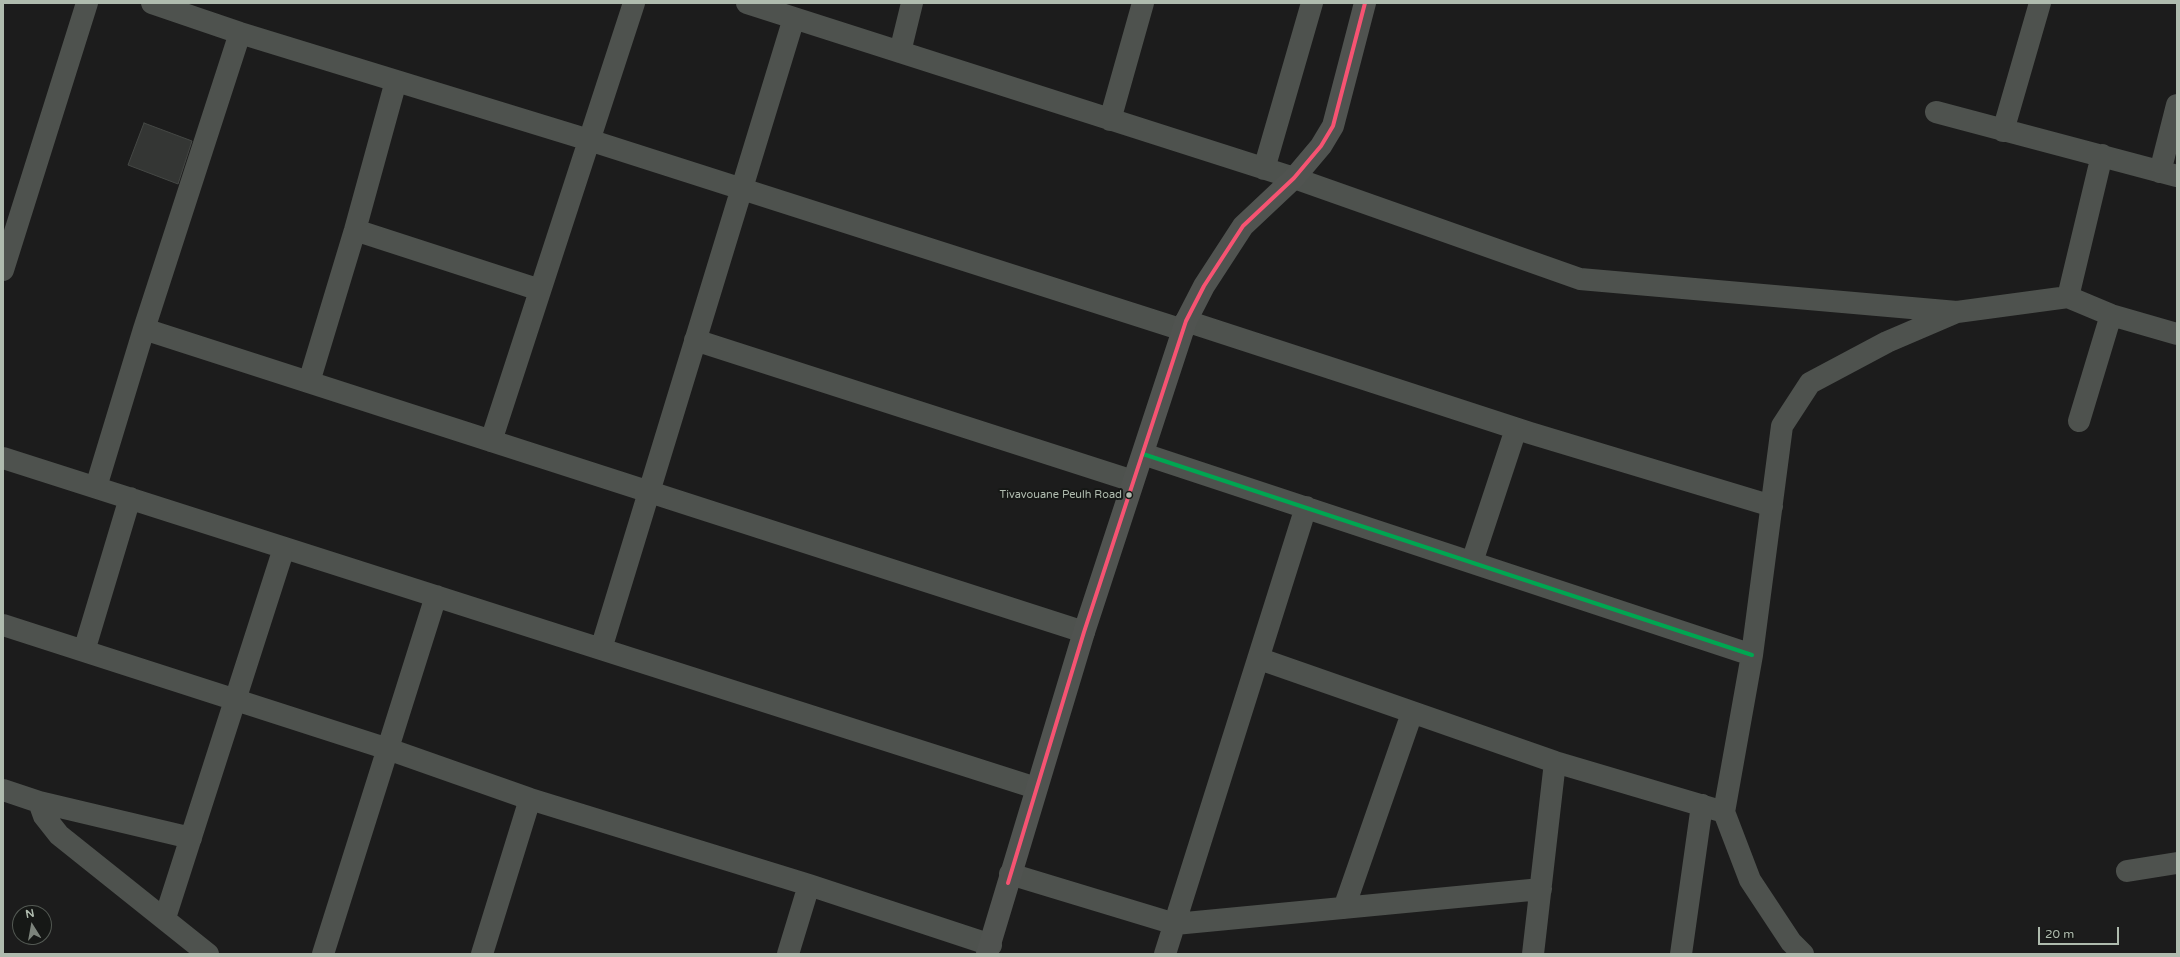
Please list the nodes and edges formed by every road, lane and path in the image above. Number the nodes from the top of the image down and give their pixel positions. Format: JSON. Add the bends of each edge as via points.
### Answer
{"nodes":[{"id":1,"x":86,"y":3,"type":"edge"},
{"id":2,"x":152,"y":3,"type":"edge"},
{"id":3,"x":634,"y":3,"type":"edge"},
{"id":4,"x":912,"y":3,"type":"edge"},
{"id":5,"x":1143,"y":3,"type":"edge"},
{"id":6,"x":1312,"y":3,"type":"edge"},
{"id":7,"x":1365,"y":3,"type":"edge"},
{"id":8,"x":2040,"y":3,"type":"edge"},
{"id":9,"x":755,"y":4,"type":"edge"},
{"id":10,"x":794,"y":18,"type":"junction"},
{"id":11,"x":240,"y":33,"type":"junction"},
{"id":12,"x":900,"y":52,"type":"junction"},
{"id":13,"x":396,"y":81,"type":"junction"},
{"id":14,"x":2177,"y":106,"type":"edge"},
{"id":15,"x":1936,"y":112,"type":"dead end"},
{"id":16,"x":1110,"y":120,"type":"junction"},
{"id":17,"x":2003,"y":131,"type":"junction"},
{"id":18,"x":589,"y":140,"type":"junction"},
{"id":19,"x":2102,"y":155,"type":"junction"},
{"id":20,"x":1264,"y":169,"type":"junction"},
{"id":21,"x":2168,"y":174,"type":"edge"},
{"id":22,"x":1294,"y":178,"type":"junction"},
{"id":23,"x":742,"y":189,"type":"junction"},
{"id":24,"x":355,"y":230,"type":"junction"},
{"id":25,"x":3,"y":270,"type":"edge"},
{"id":26,"x":540,"y":290,"type":"junction"},
{"id":27,"x":2068,"y":297,"type":"junction"},
{"id":28,"x":1957,"y":312,"type":"junction"},
{"id":29,"x":2111,"y":315,"type":"junction"},
{"id":30,"x":1185,"y":326,"type":"junction"},
{"id":31,"x":144,"y":329,"type":"junction"},
{"id":32,"x":2177,"y":334,"type":"edge"},
{"id":33,"x":695,"y":340,"type":"junction"},
{"id":34,"x":309,"y":382,"type":"junction"},
{"id":35,"x":2079,"y":421,"type":"dead end"},
{"id":36,"x":1516,"y":428,"type":"junction"},
{"id":37,"x":491,"y":441,"type":"junction"},
{"id":38,"x":1143,"y":454,"type":"junction"},
{"id":39,"x":3,"y":458,"type":"edge"},
{"id":40,"x":1133,"y":481,"type":"junction"},
{"id":41,"x":96,"y":487,"type":"junction"},
{"id":42,"x":649,"y":492,"type":"junction"},
{"id":43,"x":130,"y":498,"type":"junction"},
{"id":44,"x":1772,"y":506,"type":"junction"},
{"id":45,"x":1306,"y":507,"type":"junction"},
{"id":46,"x":284,"y":548,"type":"junction"},
{"id":47,"x":1472,"y":562,"type":"junction"},
{"id":48,"x":436,"y":596,"type":"junction"},
{"id":49,"x":3,"y":625,"type":"edge"},
{"id":50,"x":1084,"y":632,"type":"junction"},
{"id":51,"x":601,"y":649,"type":"junction"},
{"id":52,"x":84,"y":651,"type":"junction"},
{"id":53,"x":1752,"y":655,"type":"junction"},
{"id":54,"x":1260,"y":659,"type":"junction"},
{"id":55,"x":235,"y":700,"type":"junction"},
{"id":56,"x":1412,"y":712,"type":"junction"},
{"id":57,"x":388,"y":749,"type":"junction"},
{"id":58,"x":1555,"y":762,"type":"junction"},
{"id":59,"x":1036,"y":788,"type":"junction"},
{"id":60,"x":3,"y":790,"type":"edge"},
{"id":61,"x":530,"y":799,"type":"junction"},
{"id":62,"x":39,"y":802,"type":"junction"},
{"id":63,"x":1702,"y":805,"type":"junction"},
{"id":64,"x":1724,"y":812,"type":"junction"},
{"id":65,"x":191,"y":838,"type":"junction"},
{"id":66,"x":2177,"y":863,"type":"edge"},
{"id":67,"x":2127,"y":871,"type":"dead end"},
{"id":68,"x":1010,"y":874,"type":"junction"},
{"id":69,"x":809,"y":885,"type":"junction"},
{"id":70,"x":1540,"y":889,"type":"junction"},
{"id":71,"x":1344,"y":908,"type":"junction"},
{"id":72,"x":165,"y":918,"type":"junction"},
{"id":73,"x":1175,"y":924,"type":"junction"},
{"id":74,"x":989,"y":949,"type":"edge"},
{"id":75,"x":208,"y":954,"type":"edge"},
{"id":76,"x":323,"y":954,"type":"edge"},
{"id":77,"x":482,"y":954,"type":"edge"},
{"id":78,"x":788,"y":954,"type":"edge"},
{"id":79,"x":1164,"y":954,"type":"edge"},
{"id":80,"x":1533,"y":954,"type":"edge"},
{"id":81,"x":1681,"y":954,"type":"edge"},
{"id":82,"x":1803,"y":954,"type":"edge"}],
"edges":[{"from":1,"to":25,"type":"street"},
{"from":2,"to":11,"type":"street"},
{"from":3,"to":18,"type":"street"},
{"from":4,"to":12,"type":"street"},
{"from":5,"to":16,"type":"street"},
{"from":6,"to":20,"type":"street"},
{"from":7,"to":22,"type":"main road","via":[[1333,126],[1321,146]]},
{"from":8,"to":17,"type":"street"},
{"from":9,"to":10,"type":"street"},
{"from":10,"to":12,"type":"street"},
{"from":10,"to":23,"type":"street"},
{"from":11,"to":13,"type":"street"},
{"from":11,"to":31,"type":"street"},
{"from":12,"to":16,"type":"street"},
{"from":13,"to":18,"type":"street"},
{"from":13,"to":24,"type":"street"},
{"from":14,"to":21,"type":"street"},
{"from":15,"to":17,"type":"street"},
{"from":16,"to":20,"type":"street"},
{"from":17,"to":19,"type":"street"},
{"from":18,"to":23,"type":"street"},
{"from":18,"to":26,"type":"street"},
{"from":19,"to":21,"type":"street"},
{"from":19,"to":27,"type":"street"},
{"from":20,"to":22,"type":"street"},
{"from":22,"to":28,"type":"street","via":[[1580,279]]},
{"from":22,"to":30,"type":"main road","via":[[1242,226],[1204,286]]},
{"from":23,"to":30,"type":"street"},
{"from":23,"to":33,"type":"street"},
{"from":24,"to":26,"type":"street"},
{"from":24,"to":34,"type":"street"},
{"from":26,"to":37,"type":"street"},
{"from":27,"to":28,"type":"street"},
{"from":27,"to":29,"type":"street"},
{"from":28,"to":44,"type":"street","via":[[1887,342],[1810,383],[1782,426]]},
{"from":29,"to":32,"type":"street"},
{"from":29,"to":35,"type":"street"},
{"from":30,"to":36,"type":"street"},
{"from":30,"to":38,"type":"main road"},
{"from":31,"to":34,"type":"street"},
{"from":31,"to":41,"type":"street"},
{"from":33,"to":40,"type":"street"},
{"from":33,"to":42,"type":"street"},
{"from":34,"to":37,"type":"street"},
{"from":36,"to":44,"type":"street"},
{"from":36,"to":47,"type":"street"},
{"from":37,"to":42,"type":"street"},
{"from":38,"to":40,"type":"main road"},
{"from":38,"to":45,"type":"street"},
{"from":39,"to":41,"type":"street"},
{"from":40,"to":50,"type":"main road"},
{"from":41,"to":43,"type":"street"},
{"from":42,"to":50,"type":"street"},
{"from":42,"to":51,"type":"street"},
{"from":43,"to":46,"type":"street"},
{"from":43,"to":52,"type":"street"},
{"from":44,"to":53,"type":"street"},
{"from":45,"to":47,"type":"street"},
{"from":45,"to":54,"type":"street"},
{"from":46,"to":48,"type":"street"},
{"from":46,"to":55,"type":"street"},
{"from":47,"to":53,"type":"street"},
{"from":48,"to":51,"type":"street"},
{"from":48,"to":57,"type":"street"},
{"from":49,"to":52,"type":"street"},
{"from":50,"to":59,"type":"main road"},
{"from":51,"to":59,"type":"street"},
{"from":52,"to":55,"type":"street"},
{"from":53,"to":64,"type":"street"},
{"from":54,"to":56,"type":"street"},
{"from":54,"to":73,"type":"street"},
{"from":55,"to":57,"type":"street"},
{"from":55,"to":65,"type":"street"},
{"from":56,"to":58,"type":"street"},
{"from":56,"to":71,"type":"street"},
{"from":57,"to":61,"type":"street"},
{"from":57,"to":76,"type":"street"},
{"from":58,"to":63,"type":"street"},
{"from":58,"to":70,"type":"street"},
{"from":59,"to":68,"type":"main road"},
{"from":60,"to":62,"type":"street"},
{"from":61,"to":69,"type":"street"},
{"from":61,"to":77,"type":"street"},
{"from":62,"to":65,"type":"street"},
{"from":62,"to":72,"type":"street","via":[[44,816],[59,835]]},
{"from":63,"to":64,"type":"street"},
{"from":63,"to":81,"type":"street"},
{"from":64,"to":82,"type":"street","via":[[1750,880],[1791,942]]},
{"from":65,"to":72,"type":"street"},
{"from":66,"to":67,"type":"street"},
{"from":68,"to":73,"type":"street"},
{"from":68,"to":74,"type":"main road"},
{"from":69,"to":74,"type":"street"},
{"from":69,"to":78,"type":"street"},
{"from":70,"to":71,"type":"street"},
{"from":70,"to":80,"type":"street"},
{"from":71,"to":73,"type":"street"},
{"from":72,"to":75,"type":"street"},
{"from":73,"to":79,"type":"street"}]}
